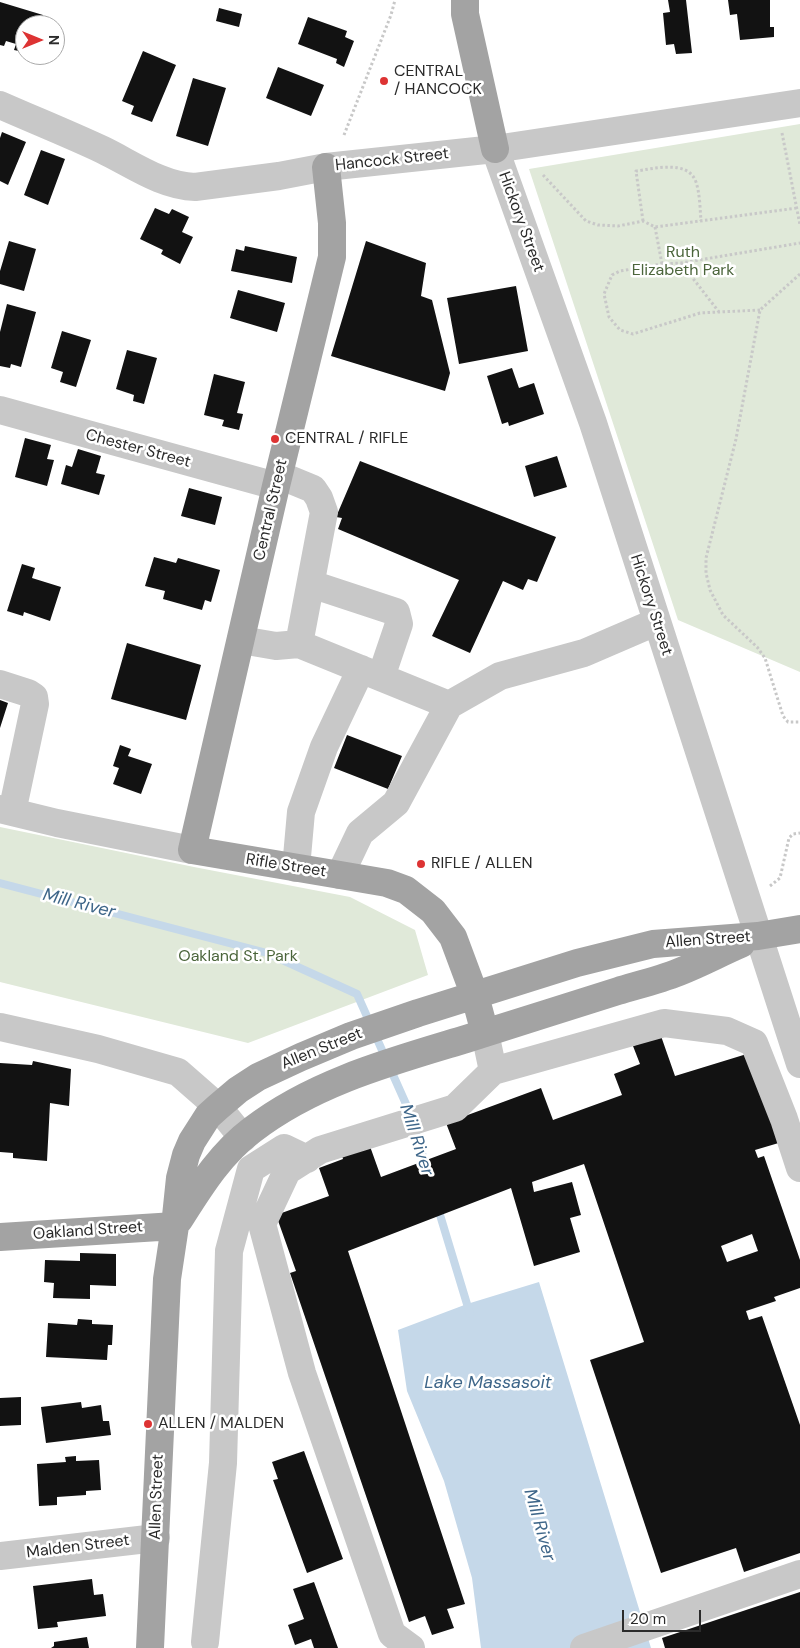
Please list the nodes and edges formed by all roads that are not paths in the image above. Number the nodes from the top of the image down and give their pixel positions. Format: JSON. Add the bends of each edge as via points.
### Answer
{"nodes":[{"id":1,"x":465,"y":0,"type":"edge"},
{"id":2,"x":800,"y":103,"type":"edge"},
{"id":3,"x":0,"y":105,"type":"edge"},
{"id":4,"x":495,"y":149,"type":"junction"},
{"id":5,"x":326,"y":167,"type":"junction"},
{"id":6,"x":0,"y":410,"type":"edge"},
{"id":7,"x":278,"y":481,"type":"junction"},
{"id":8,"x":311,"y":584,"type":"junction"},
{"id":9,"x":656,"y":622,"type":"junction"},
{"id":10,"x":240,"y":640,"type":"junction"},
{"id":11,"x":300,"y":644,"type":"junction"},
{"id":12,"x":371,"y":673,"type":"junction"},
{"id":13,"x":0,"y":684,"type":"edge"},
{"id":14,"x":449,"y":705,"type":"junction"},
{"id":15,"x":6,"y":811,"type":"edge"},
{"id":16,"x":192,"y":850,"type":"junction"},
{"id":17,"x":296,"y":868,"type":"junction"},
{"id":18,"x":340,"y":874,"type":"junction"},
{"id":19,"x":800,"y":929,"type":"edge"},
{"id":20,"x":758,"y":936,"type":"junction"},
{"id":21,"x":475,"y":996,"type":"junction"},
{"id":22,"x":0,"y":1027,"type":"edge"},
{"id":23,"x":485,"y":1033,"type":"junction"},
{"id":24,"x":800,"y":1064,"type":"edge"},
{"id":25,"x":493,"y":1071,"type":"junction"},
{"id":26,"x":218,"y":1106,"type":"junction"},
{"id":27,"x":791,"y":1107,"type":"edge"},
{"id":28,"x":243,"y":1138,"type":"junction"},
{"id":29,"x":306,"y":1159,"type":"junction"},
{"id":30,"x":800,"y":1168,"type":"edge"},
{"id":31,"x":175,"y":1226,"type":"junction"},
{"id":32,"x":0,"y":1237,"type":"edge"},
{"id":33,"x":156,"y":1538,"type":"junction"},
{"id":34,"x":0,"y":1556,"type":"edge"},
{"id":35,"x":800,"y":1574,"type":"edge"},
{"id":36,"x":205,"y":1642,"type":"dead end"},
{"id":37,"x":150,"y":1648,"type":"edge"},
{"id":38,"x":411,"y":1648,"type":"edge"},
{"id":39,"x":584,"y":1648,"type":"edge"}],
"edges":[{"from":1,"to":4,"type":"main road","via":[[465,14]]},
{"from":2,"to":4,"type":"street","name":"Hancock Street"},
{"from":3,"to":5,"type":"street","name":"Hancock Street","via":[[183,187],[240,182]]},
{"from":4,"to":5,"type":"street","name":"Hancock Street"},
{"from":4,"to":9,"type":"street","name":"Hickory Street","via":[[593,423]]},
{"from":5,"to":7,"type":"main road","name":"Central Street","via":[[332,257]]},
{"from":6,"to":7,"type":"street","name":"Chester Street"},
{"from":7,"to":8,"type":"street","name":"Chester Street","via":[[313,490],[324,512]]},
{"from":7,"to":10,"type":"main road","name":"Central Street"},
{"from":8,"to":11,"type":"street","name":"Chester Street"},
{"from":8,"to":12,"type":"street","via":[[396,612],[399,624]]},
{"from":9,"to":14,"type":"street","via":[[584,653],[500,676]]},
{"from":9,"to":20,"type":"street","name":"Hickory Street"},
{"from":10,"to":11,"type":"street","via":[[276,646]]},
{"from":10,"to":16,"type":"main road","name":"Central Street"},
{"from":11,"to":12,"type":"street"},
{"from":12,"to":14,"type":"street"},
{"from":12,"to":17,"type":"street","via":[[324,747],[301,812]]},
{"from":13,"to":15,"type":"street","via":[[28,693],[36,704]]},
{"from":14,"to":18,"type":"street","via":[[396,803],[360,833]]},
{"from":15,"to":16,"type":"street","name":"Rifle Street"},
{"from":16,"to":17,"type":"main road","name":"Rifle Street"},
{"from":17,"to":18,"type":"main road","name":"Rifle Street"},
{"from":18,"to":21,"type":"main road","name":"Rifle Street","via":[[406,890],[433,911],[453,937]]},
{"from":19,"to":20,"type":"main road"},
{"from":20,"to":21,"type":"main road","name":"Allen Street","via":[[653,944],[577,963]]},
{"from":20,"to":23,"type":"main road","name":"Allen Street","via":[[678,972]]},
{"from":20,"to":24,"type":"street","name":"Hickory Street"},
{"from":21,"to":23,"type":"main road","name":"Rifle Street"},
{"from":21,"to":26,"type":"main road","name":"Allen Street","via":[[351,1036],[301,1057],[258,1077]]},
{"from":22,"to":26,"type":"street","via":[[98,1049],[178,1072]]},
{"from":23,"to":25,"type":"street"},
{"from":23,"to":28,"type":"main road","name":"Allen Street","via":[[417,1052],[331,1085],[290,1105]]},
{"from":25,"to":27,"type":"street","via":[[664,1023],[727,1030],[754,1043]]},
{"from":25,"to":29,"type":"street","via":[[455,1108],[320,1150]]},
{"from":26,"to":28,"type":"street"},
{"from":26,"to":31,"type":"main road","name":"Allen Street","via":[[200,1128],[186,1155]]},
{"from":27,"to":30,"type":"street"},
{"from":28,"to":31,"type":"main road","name":"Allen Street","via":[[200,1186]]},
{"from":29,"to":36,"type":"street","via":[[284,1148],[251,1169],[229,1251],[223,1464]]},
{"from":29,"to":38,"type":"street","via":[[287,1172],[262,1224],[302,1373],[392,1634]]},
{"from":31,"to":32,"type":"main road","name":"Oakland Street"},
{"from":31,"to":33,"type":"main road","name":"Allen Street","via":[[168,1279]]},
{"from":33,"to":34,"type":"street","name":"Malden Street"},
{"from":33,"to":37,"type":"main road","name":"Allen Street"},
{"from":35,"to":39,"type":"street"}]}
